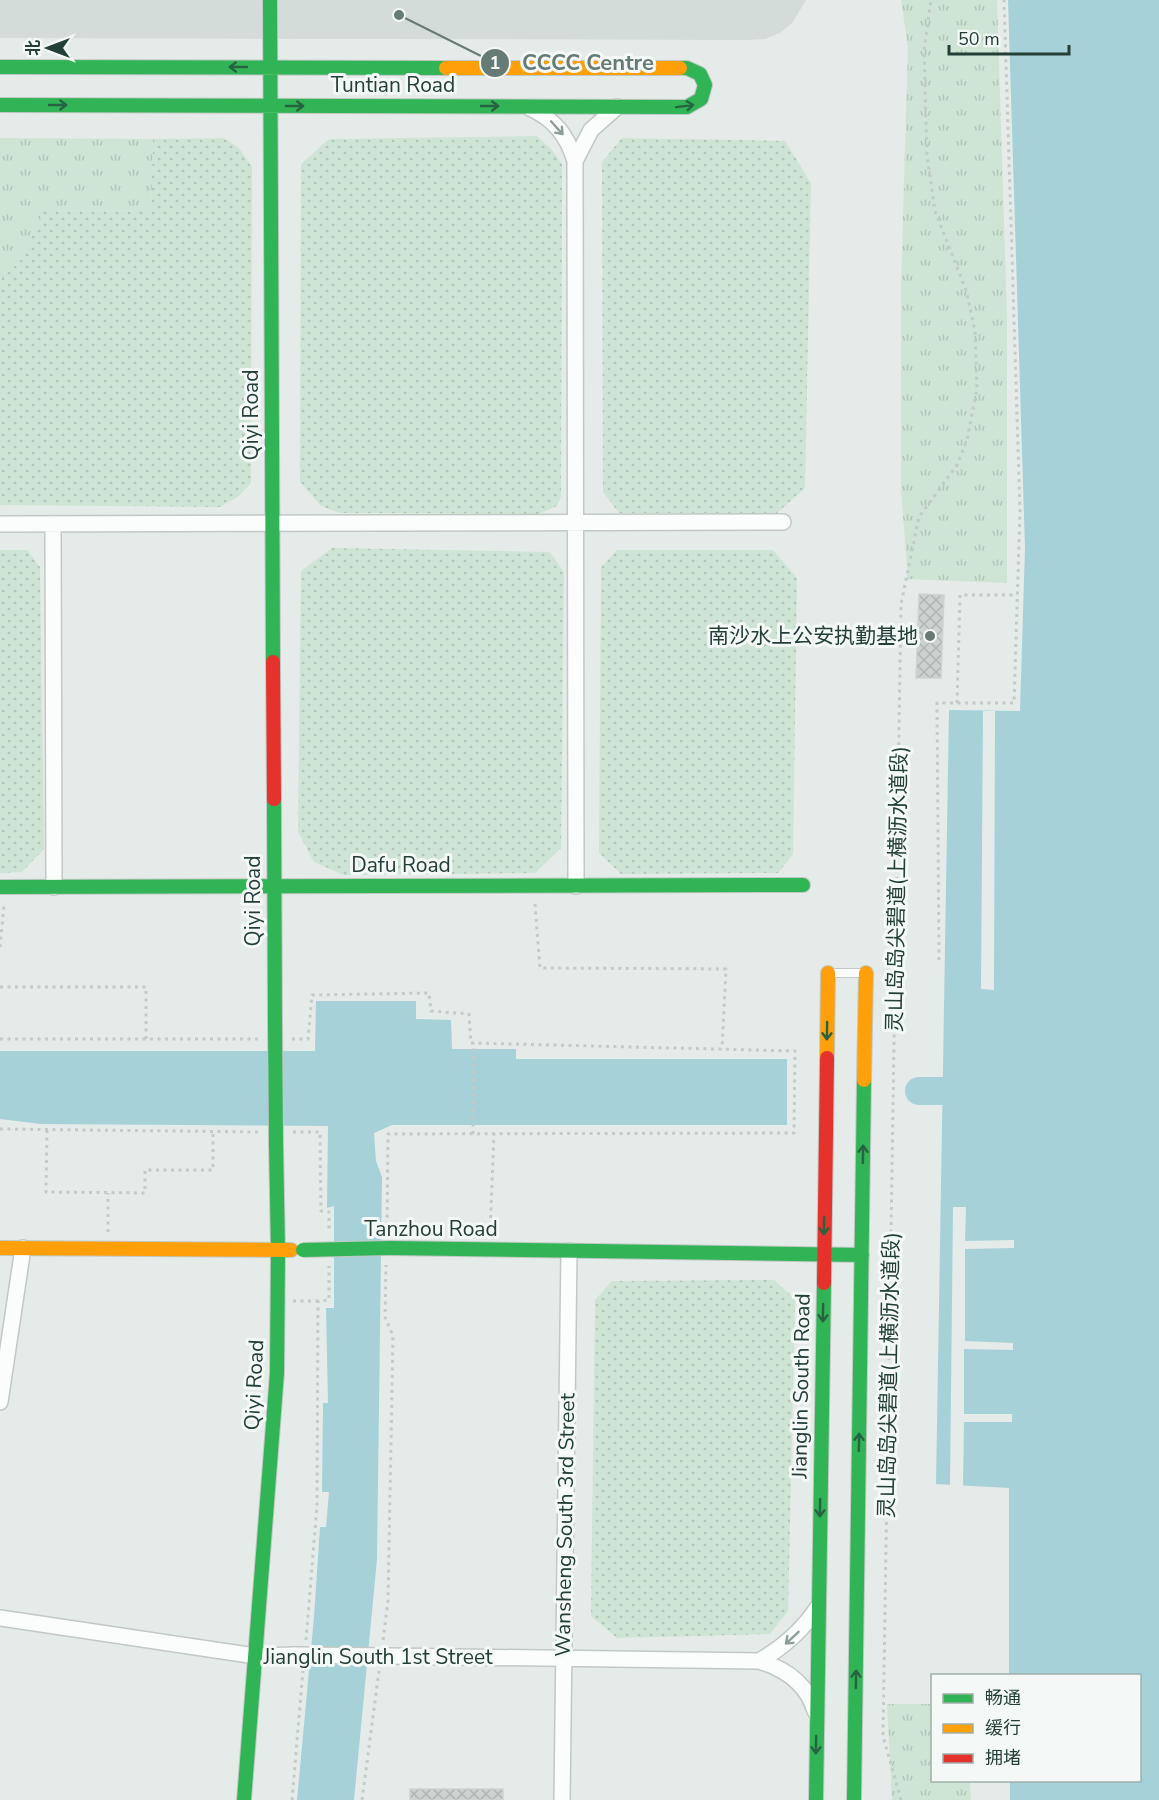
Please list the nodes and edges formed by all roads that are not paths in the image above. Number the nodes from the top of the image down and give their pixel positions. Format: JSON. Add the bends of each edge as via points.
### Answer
{"nodes":[{"id":1,"x":270,"y":0,"type":"edge"},
{"id":2,"x":0,"y":67,"type":"edge"},
{"id":3,"x":270,"y":67,"type":"junction"},
{"id":4,"x":0,"y":105,"type":"edge"},
{"id":5,"x":270,"y":106,"type":"junction"},
{"id":6,"x":527,"y":106,"type":"junction"},
{"id":7,"x":617,"y":107,"type":"junction"},
{"id":8,"x":575,"y":161,"type":"junction"},
{"id":9,"x":783,"y":522,"type":"dead end"},
{"id":10,"x":272,"y":523,"type":"junction"},
{"id":11,"x":575,"y":523,"type":"junction"},
{"id":12,"x":0,"y":524,"type":"edge"},
{"id":13,"x":53,"y":524,"type":"junction"},
{"id":14,"x":803,"y":885,"type":"dead end"},
{"id":15,"x":576,"y":886,"type":"junction"},
{"id":16,"x":3,"y":887,"type":"edge"},
{"id":17,"x":54,"y":887,"type":"junction"},
{"id":18,"x":274,"y":887,"type":"junction"},
{"id":19,"x":828,"y":973,"type":"joint"},
{"id":20,"x":866,"y":973,"type":"joint"},
{"id":21,"x":0,"y":1248,"type":"edge"},
{"id":22,"x":23,"y":1248,"type":"junction"},
{"id":23,"x":278,"y":1250,"type":"junction"},
{"id":24,"x":569,"y":1251,"type":"junction"},
{"id":25,"x":824,"y":1254,"type":"junction"},
{"id":26,"x":862,"y":1255,"type":"junction"},
{"id":27,"x":0,"y":1402,"type":"edge"},
{"id":28,"x":818,"y":1607,"type":"junction"},
{"id":29,"x":0,"y":1618,"type":"edge"},
{"id":30,"x":256,"y":1656,"type":"junction"},
{"id":31,"x":564,"y":1659,"type":"junction"},
{"id":32,"x":759,"y":1661,"type":"junction"},
{"id":33,"x":817,"y":1715,"type":"junction"},
{"id":34,"x":244,"y":1800,"type":"edge"},
{"id":35,"x":562,"y":1800,"type":"edge"},
{"id":36,"x":816,"y":1800,"type":"edge"},
{"id":37,"x":854,"y":1800,"type":"edge"}],
"edges":[{"from":1,"to":3,"type":"street","name":"Qiyi Road"},
{"from":3,"to":2,"type":"street","name":"Tuntian Road","one_way":true},
{"from":3,"to":5,"type":"street","name":"Qiyi Road"},
{"from":7,"to":3,"type":"street","name":"Tuntian Road","one_way":true,"via":[[694,105],[704,95],[704,80],[687,68]]},
{"from":4,"to":5,"type":"street","name":"Tuntian Road","one_way":true},
{"from":5,"to":6,"type":"street","name":"Tuntian Road","one_way":true},
{"from":5,"to":10,"type":"street","name":"Qiyi Road"},
{"from":6,"to":7,"type":"street","name":"Tuntian Road"},
{"from":6,"to":8,"type":"street","one_way":true,"via":[[563,133]]},
{"from":7,"to":8,"type":"street","via":[[591,130]]},
{"from":8,"to":11,"type":"street"},
{"from":9,"to":11,"type":"street"},
{"from":10,"to":11,"type":"street"},
{"from":10,"to":13,"type":"street"},
{"from":10,"to":18,"type":"street","name":"Qiyi Road"},
{"from":11,"to":15,"type":"street"},
{"from":12,"to":13,"type":"street"},
{"from":13,"to":17,"type":"street"},
{"from":14,"to":15,"type":"street","name":"Dafu Road"},
{"from":15,"to":18,"type":"street","name":"Dafu Road"},
{"from":16,"to":17,"type":"street","name":"Dafu Road"},
{"from":17,"to":18,"type":"street","name":"Dafu Road"},
{"from":18,"to":23,"type":"street","name":"Qiyi Road","bridge":true},
{"from":19,"to":20,"type":"lane"},
{"from":19,"to":25,"type":"street","name":"Jianglin South Road","one_way":true},
{"from":26,"to":20,"type":"street","one_way":true},
{"from":21,"to":22,"type":"street","name":"Tanzhou Road"},
{"from":22,"to":23,"type":"street","name":"Tanzhou Road"},
{"from":22,"to":27,"type":"street"},
{"from":23,"to":24,"type":"street","name":"Tanzhou Road","bridge":true},
{"from":23,"to":30,"type":"street","name":"Qiyi Road","via":[[277,1373]]},
{"from":24,"to":25,"type":"street","name":"Tanzhou Road"},
{"from":24,"to":31,"type":"street","name":"Wansheng South 3rd Street"},
{"from":25,"to":26,"type":"street","name":"Tanzhou Road"},
{"from":25,"to":28,"type":"street","name":"Jianglin South Road","one_way":true},
{"from":37,"to":26,"type":"street","one_way":true},
{"from":28,"to":32,"type":"street","one_way":true,"via":[[786,1644]]},
{"from":28,"to":33,"type":"street","name":"Jianglin South Road"},
{"from":29,"to":30,"type":"street","name":"Jianglin South 1st Street"},
{"from":30,"to":31,"type":"street","name":"Jianglin South 1st Street","bridge":true,"via":[[385,1652]]},
{"from":30,"to":34,"type":"street","name":"Qiyi Road"},
{"from":31,"to":32,"type":"street","name":"Jianglin South 1st Street"},
{"from":31,"to":35,"type":"street","name":"Wansheng South 3rd Street"},
{"from":32,"to":33,"type":"street","via":[[793,1677],[808,1694]]},
{"from":33,"to":36,"type":"street","name":"Jianglin South Road","one_way":true}]}
